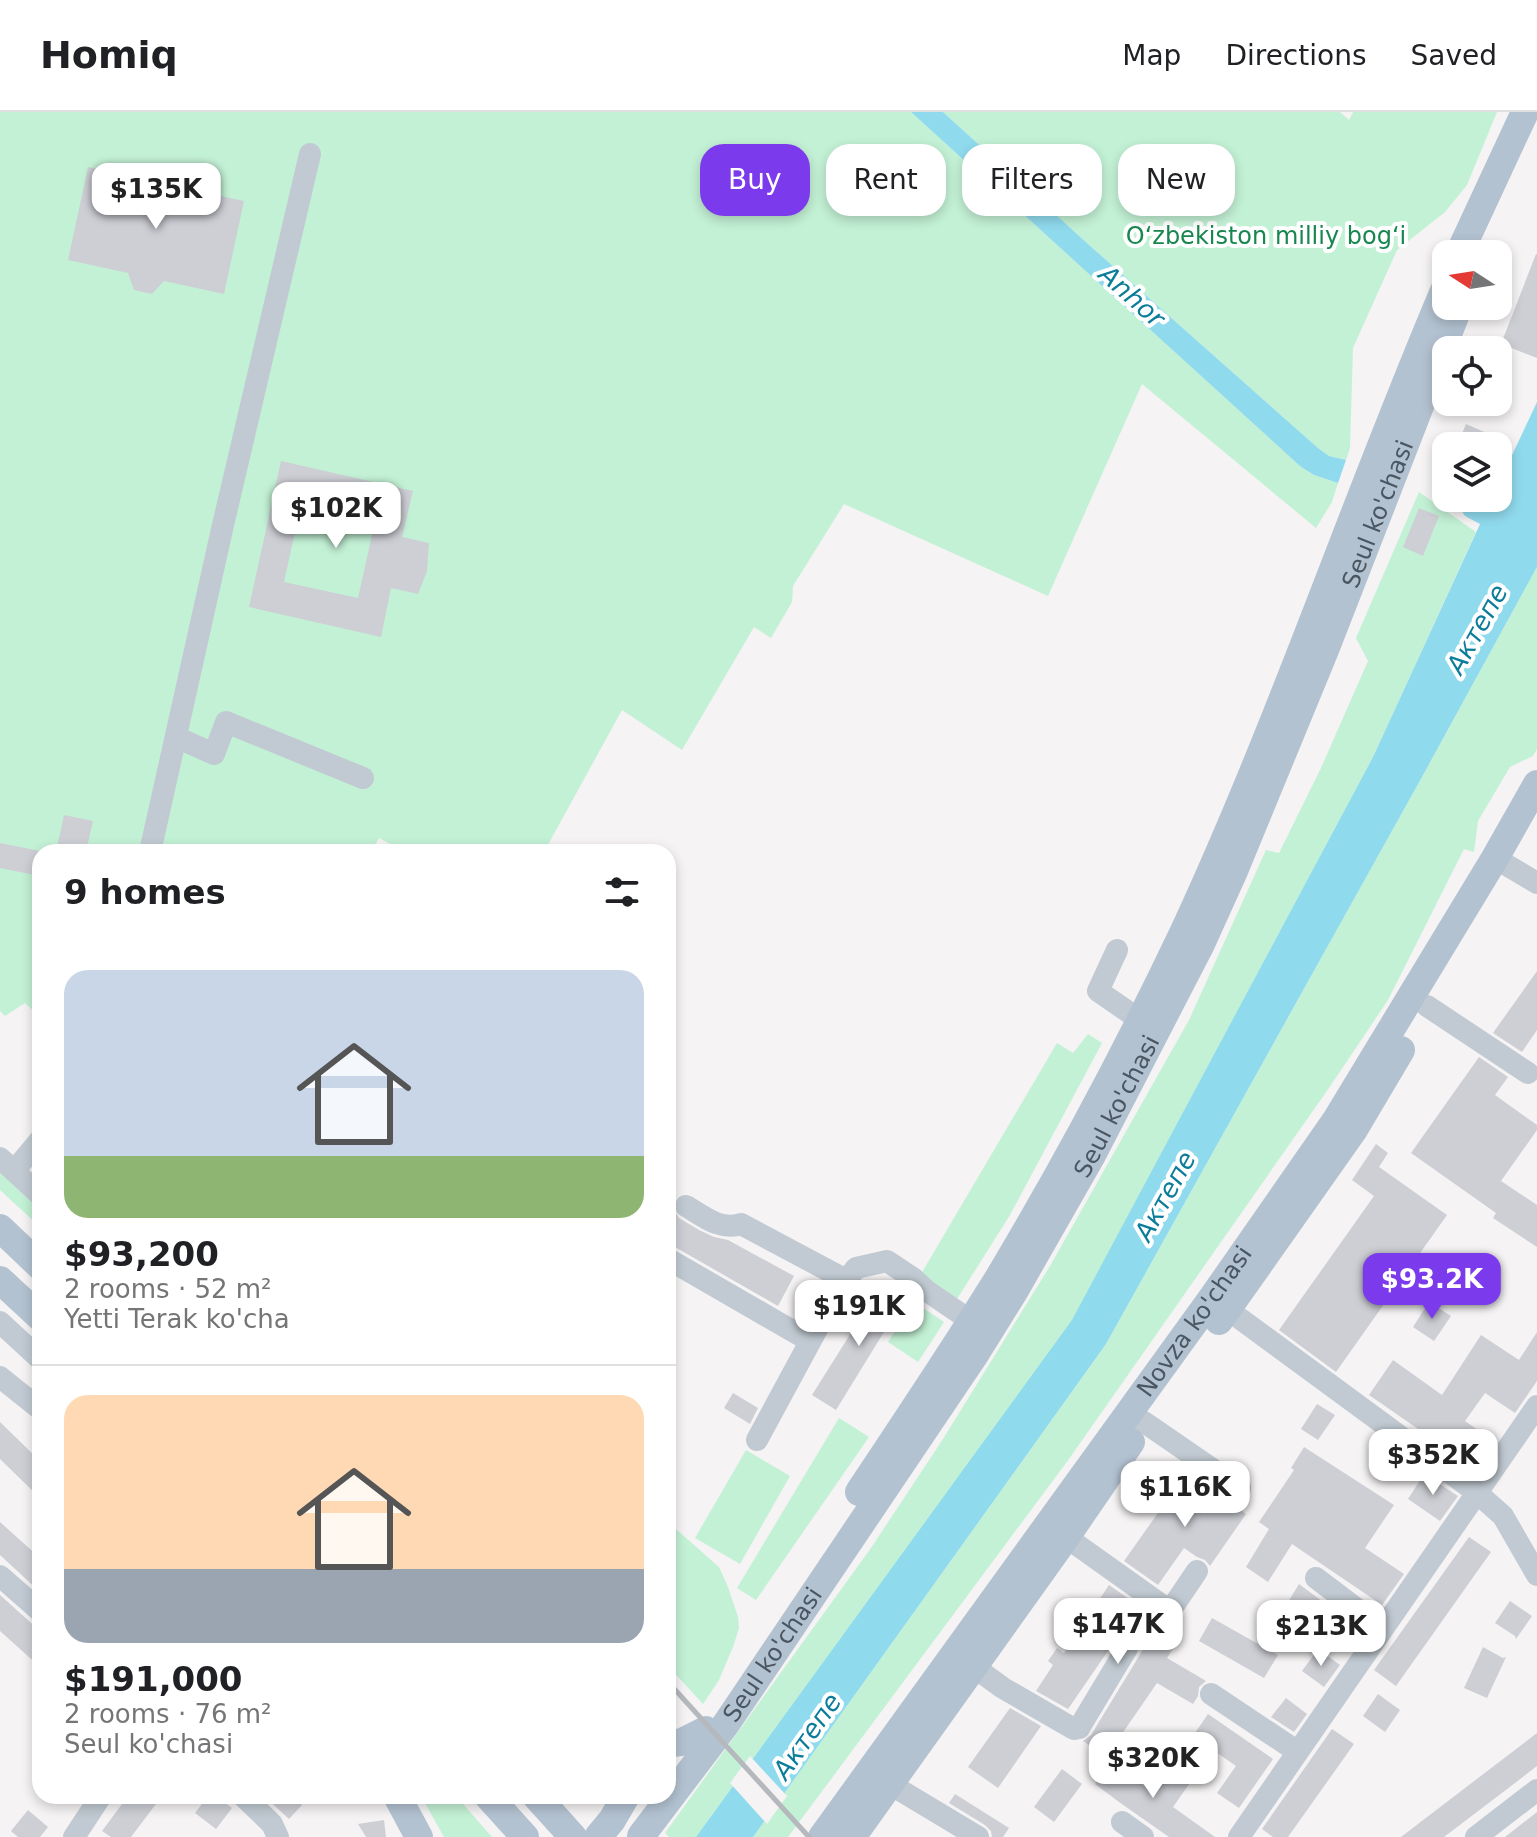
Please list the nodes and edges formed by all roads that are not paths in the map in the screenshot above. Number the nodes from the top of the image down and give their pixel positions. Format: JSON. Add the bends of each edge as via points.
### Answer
{"nodes":[{"id":1,"x":1525,"y":112,"type":"edge"},
{"id":2,"x":1537,"y":130,"type":"edge"},
{"id":3,"x":310,"y":154,"type":"dead end"},
{"id":4,"x":1466,"y":240,"type":"edge"},
{"id":5,"x":1487,"y":240,"type":"edge"},
{"id":6,"x":1432,"y":319,"type":"edge"},
{"id":7,"x":1452,"y":320,"type":"edge"},
{"id":8,"x":1384,"y":467,"type":"junction"},
{"id":9,"x":1373,"y":496,"type":"junction"},
{"id":10,"x":176,"y":737,"type":"junction"},
{"id":11,"x":363,"y":778,"type":"dead end"},
{"id":12,"x":1537,"y":784,"type":"edge"},
{"id":13,"x":1537,"y":815,"type":"edge"},
{"id":14,"x":152,"y":844,"type":"edge"},
{"id":15,"x":1502,"y":863,"type":"junction"},
{"id":16,"x":1537,"y":883,"type":"edge"},
{"id":17,"x":1117,"y":950,"type":"dead end"},
{"id":18,"x":1427,"y":1006,"type":"junction"},
{"id":19,"x":1140,"y":1020,"type":"junction"},
{"id":20,"x":1528,"y":1073,"type":"dead end"},
{"id":21,"x":32,"y":1146,"type":"edge"},
{"id":22,"x":7,"y":1165,"type":"edge"},
{"id":23,"x":32,"y":1188,"type":"edge"},
{"id":24,"x":686,"y":1206,"type":"dead end"},
{"id":25,"x":0,"y":1228,"type":"edge"},
{"id":26,"x":32,"y":1258,"type":"edge"},
{"id":27,"x":676,"y":1264,"type":"edge"},
{"id":28,"x":0,"y":1280,"type":"edge"},
{"id":29,"x":846,"y":1280,"type":"junction"},
{"id":30,"x":1219,"y":1304,"type":"junction"},
{"id":31,"x":32,"y":1310,"type":"edge"},
{"id":32,"x":971,"y":1321,"type":"junction"},
{"id":33,"x":0,"y":1322,"type":"edge"},
{"id":34,"x":810,"y":1341,"type":"junction"},
{"id":35,"x":32,"y":1352,"type":"edge"},
{"id":36,"x":0,"y":1377,"type":"edge"},
{"id":37,"x":32,"y":1403,"type":"edge"},
{"id":38,"x":1537,"y":1406,"type":"edge"},
{"id":39,"x":1144,"y":1422,"type":"junction"},
{"id":40,"x":757,"y":1440,"type":"dead end"},
{"id":41,"x":1240,"y":1488,"type":"dead end"},
{"id":42,"x":1476,"y":1492,"type":"junction"},
{"id":43,"x":1066,"y":1537,"type":"junction"},
{"id":44,"x":1197,"y":1571,"type":"dead end"},
{"id":45,"x":1537,"y":1575,"type":"edge"},
{"id":46,"x":0,"y":1576,"type":"edge"},
{"id":47,"x":1316,"y":1578,"type":"dead end"},
{"id":48,"x":32,"y":1604,"type":"edge"},
{"id":49,"x":1382,"y":1628,"type":"junction"},
{"id":50,"x":1127,"y":1648,"type":"dead end"},
{"id":51,"x":974,"y":1667,"type":"junction"},
{"id":52,"x":1211,"y":1694,"type":"dead end"},
{"id":53,"x":706,"y":1730,"type":"junction"},
{"id":54,"x":676,"y":1743,"type":"edge"},
{"id":55,"x":1298,"y":1752,"type":"junction"},
{"id":56,"x":676,"y":1769,"type":"edge"},
{"id":57,"x":676,"y":1780,"type":"edge"},
{"id":58,"x":890,"y":1784,"type":"junction"},
{"id":59,"x":1537,"y":1790,"type":"edge"},
{"id":60,"x":96,"y":1804,"type":"edge"},
{"id":61,"x":251,"y":1804,"type":"edge"},
{"id":62,"x":401,"y":1804,"type":"edge"},
{"id":63,"x":495,"y":1804,"type":"edge"},
{"id":64,"x":543,"y":1804,"type":"edge"},
{"id":65,"x":621,"y":1804,"type":"edge"},
{"id":66,"x":649,"y":1804,"type":"edge"},
{"id":67,"x":655,"y":1804,"type":"edge"},
{"id":68,"x":1122,"y":1822,"type":"dead end"},
{"id":69,"x":859,"y":1834,"type":"edge"},
{"id":70,"x":626,"y":1836,"type":"edge"},
{"id":71,"x":74,"y":1837,"type":"edge"},
{"id":72,"x":278,"y":1837,"type":"edge"},
{"id":73,"x":419,"y":1837,"type":"edge"},
{"id":74,"x":525,"y":1837,"type":"edge"},
{"id":75,"x":573,"y":1837,"type":"edge"},
{"id":76,"x":822,"y":1837,"type":"edge"},
{"id":77,"x":978,"y":1837,"type":"edge"},
{"id":78,"x":1143,"y":1837,"type":"edge"},
{"id":79,"x":1239,"y":1837,"type":"edge"},
{"id":80,"x":1476,"y":1837,"type":"edge"}],
"edges":[{"from":1,"to":4,"type":"main road"},
{"from":2,"to":5,"type":"main road"},
{"from":3,"to":10,"type":"street"},
{"from":6,"to":8,"type":"main road","name":"Seul ko'chasi","via":[[1412,365]]},
{"from":7,"to":8,"type":"main road","name":"Seul ko'chasi"},
{"from":8,"to":9,"type":"main road","name":"Seul ko'chasi"},
{"from":9,"to":19,"type":"main road","name":"Seul ko'chasi","via":[[1185,929]]},
{"from":9,"to":57,"type":"main road","name":"Seul ko'chasi","via":[[1325,650],[1234,871],[1092,1155],[974,1356],[726,1724]]},
{"from":10,"to":11,"type":"street","via":[[214,754],[226,722]]},
{"from":10,"to":14,"type":"street"},
{"from":12,"to":15,"type":"main road","name":"Novza ko'chasi"},
{"from":13,"to":15,"type":"main road","name":"Novza ko'chasi"},
{"from":15,"to":16,"type":"street"},
{"from":15,"to":18,"type":"main road","name":"Novza ko'chasi"},
{"from":15,"to":30,"type":"main road","name":"Novza ko'chasi"},
{"from":17,"to":19,"type":"street","via":[[1098,991]]},
{"from":18,"to":20,"type":"street"},
{"from":18,"to":30,"type":"main road","name":"Novza ko'chasi","via":[[1353,1131]]},
{"from":19,"to":32,"type":"main road","name":"Seul ko'chasi","via":[[1078,1140]]},
{"from":21,"to":22,"type":"street"},
{"from":22,"to":23,"type":"street"},
{"from":24,"to":29,"type":"street","via":[[724,1227],[741,1224]]},
{"from":25,"to":26,"type":"main road"},
{"from":27,"to":34,"type":"street"},
{"from":28,"to":31,"type":"main road"},
{"from":29,"to":32,"type":"street","via":[[856,1268],[887,1261]]},
{"from":29,"to":34,"type":"street"},
{"from":30,"to":39,"type":"main road","name":"Novza ko'chasi"},
{"from":30,"to":42,"type":"street"},
{"from":30,"to":76,"type":"main road","name":"Novza ko'chasi"},
{"from":32,"to":53,"type":"main road","name":"Seul ko'chasi"},
{"from":33,"to":35,"type":"street"},
{"from":34,"to":40,"type":"street"},
{"from":36,"to":37,"type":"street"},
{"from":38,"to":42,"type":"street"},
{"from":39,"to":41,"type":"street"},
{"from":39,"to":43,"type":"main road","name":"Novza ko'chasi"},
{"from":42,"to":45,"type":"street","via":[[1503,1516]]},
{"from":42,"to":49,"type":"street"},
{"from":43,"to":44,"type":"street","via":[[1170,1611]]},
{"from":43,"to":51,"type":"main road","name":"Novza ko'chasi"},
{"from":46,"to":48,"type":"street"},
{"from":47,"to":49,"type":"street"},
{"from":49,"to":55,"type":"street"},
{"from":50,"to":51,"type":"street","via":[[1074,1729]]},
{"from":51,"to":58,"type":"main road","name":"Novza ko'chasi"},
{"from":52,"to":55,"type":"street"},
{"from":53,"to":54,"type":"main road"},
{"from":53,"to":56,"type":"main road","name":"Seul ko'chasi"},
{"from":55,"to":79,"type":"street"},
{"from":58,"to":69,"type":"main road","name":"Novza ko'chasi"},
{"from":58,"to":77,"type":"street"},
{"from":59,"to":80,"type":"street"},
{"from":60,"to":71,"type":"street"},
{"from":61,"to":72,"type":"street"},
{"from":62,"to":73,"type":"main road"},
{"from":63,"to":74,"type":"main road"},
{"from":64,"to":75,"type":"main road"},
{"from":65,"to":70,"type":"main road","via":[[612,1820]]},
{"from":66,"to":70,"type":"main road"},
{"from":67,"to":70,"type":"main road","name":"Seul ko'chasi"},
{"from":68,"to":78,"type":"street"}]}
